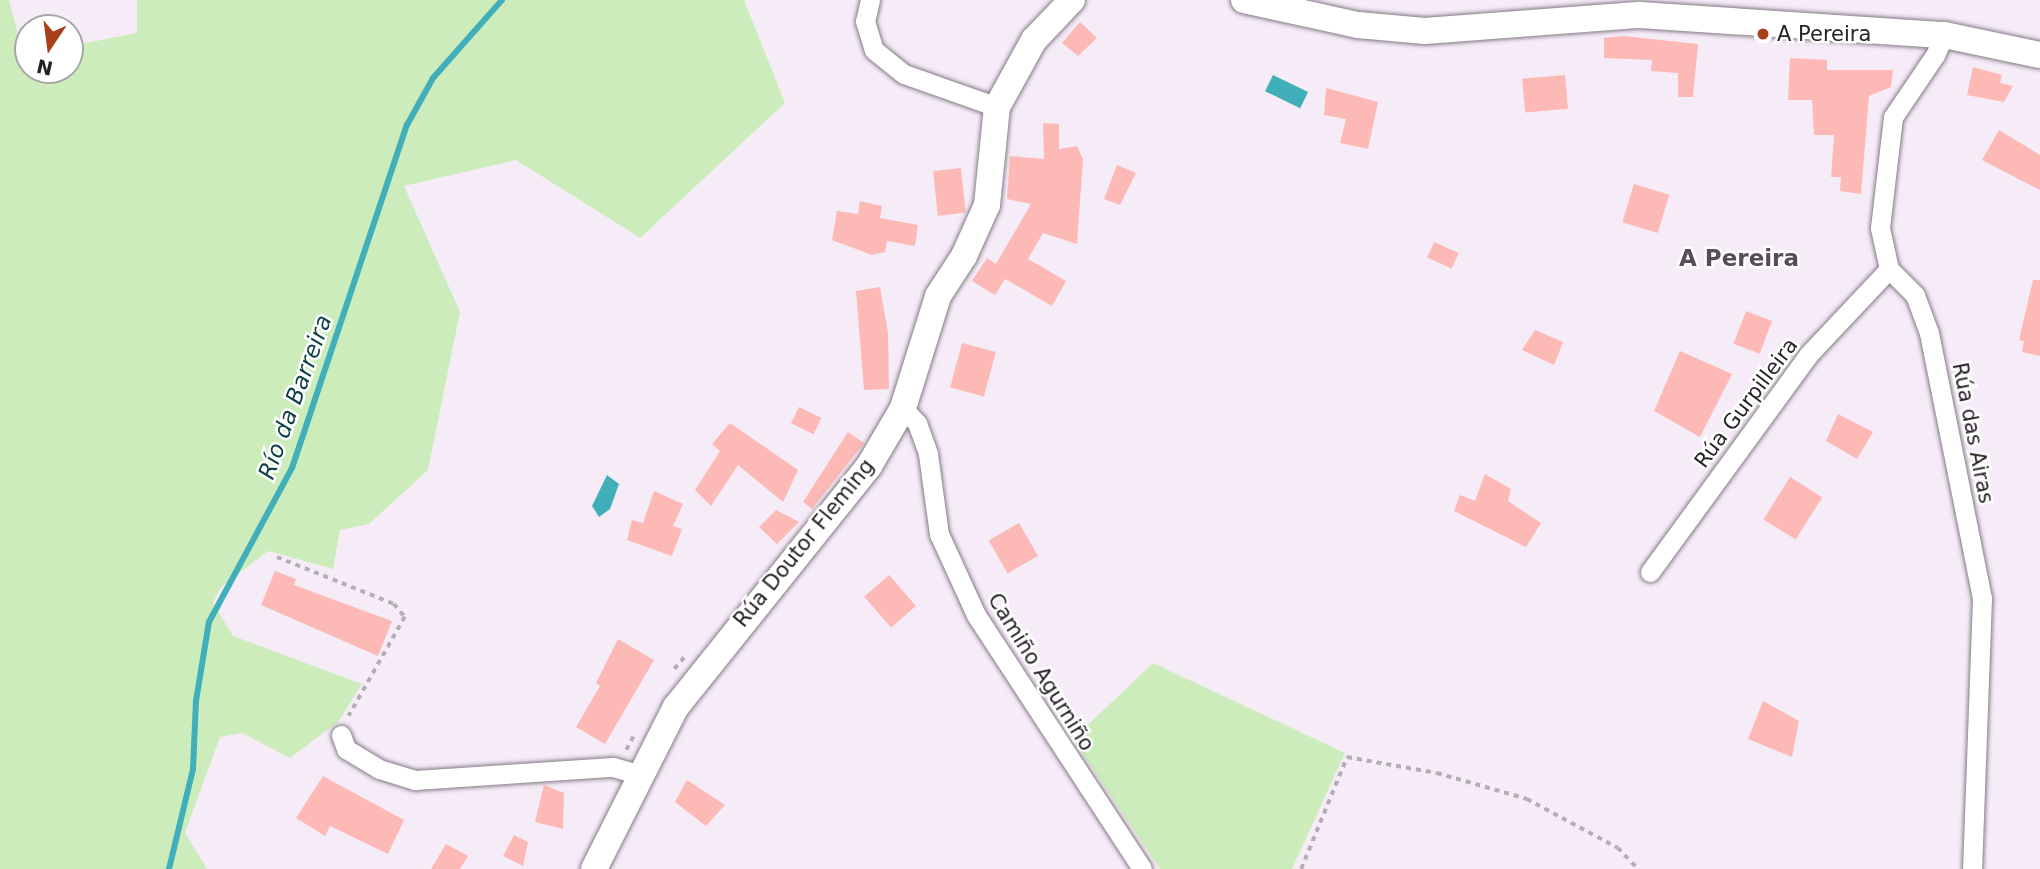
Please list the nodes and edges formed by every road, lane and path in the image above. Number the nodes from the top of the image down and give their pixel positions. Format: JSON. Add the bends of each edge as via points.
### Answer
{"nodes":[{"id":1,"x":870,"y":0,"type":"edge"},
{"id":2,"x":1072,"y":0,"type":"edge"},
{"id":3,"x":1244,"y":0,"type":"edge"},
{"id":4,"x":1944,"y":35,"type":"junction"},
{"id":5,"x":2040,"y":55,"type":"edge"},
{"id":6,"x":997,"y":107,"type":"junction"},
{"id":7,"x":1889,"y":269,"type":"junction"},
{"id":8,"x":903,"y":408,"type":"junction"},
{"id":9,"x":277,"y":557,"type":"dead end"},
{"id":10,"x":1650,"y":572,"type":"dead end"},
{"id":11,"x":341,"y":735,"type":"joint"},
{"id":12,"x":641,"y":775,"type":"junction"},
{"id":13,"x":594,"y":869,"type":"edge"},
{"id":14,"x":1142,"y":869,"type":"edge"},
{"id":15,"x":1301,"y":869,"type":"edge"},
{"id":16,"x":1638,"y":869,"type":"edge"},
{"id":17,"x":1972,"y":869,"type":"edge"}],
"edges":[{"from":1,"to":6,"type":"street","via":[[865,21],[874,50],[904,74]]},
{"from":2,"to":6,"type":"main road","name":"Rúa Doutor Fleming","via":[[1034,40]]},
{"from":3,"to":4,"type":"main road","via":[[1358,25],[1425,31],[1640,15]]},
{"from":4,"to":5,"type":"main road"},
{"from":4,"to":7,"type":"street","via":[[1892,117],[1880,228]]},
{"from":6,"to":8,"type":"main road","name":"Rúa Doutor Fleming","via":[[987,205],[964,256],[938,296]]},
{"from":7,"to":10,"type":"street","name":"Rúa Gurpilleira","via":[[1808,355]]},
{"from":7,"to":17,"type":"street","name":"Rúa das Airas","via":[[1914,295],[1929,333],[1982,598]]},
{"from":8,"to":12,"type":"main road","name":"Rúa Doutor Fleming","via":[[869,466],[676,707]]},
{"from":8,"to":14,"type":"street","name":"Camiño Agurniño","via":[[917,423],[928,454],[939,534],[975,615]]},
{"from":9,"to":11,"type":"path","via":[[394,604],[405,617]]},
{"from":11,"to":12,"type":"street","via":[[346,749],[379,769],[415,780],[613,767]]},
{"from":12,"to":13,"type":"main road","name":"Rúa Doutor Fleming"},
{"from":15,"to":16,"type":"path","via":[[1347,757],[1437,773],[1527,799],[1618,848]]}]}
